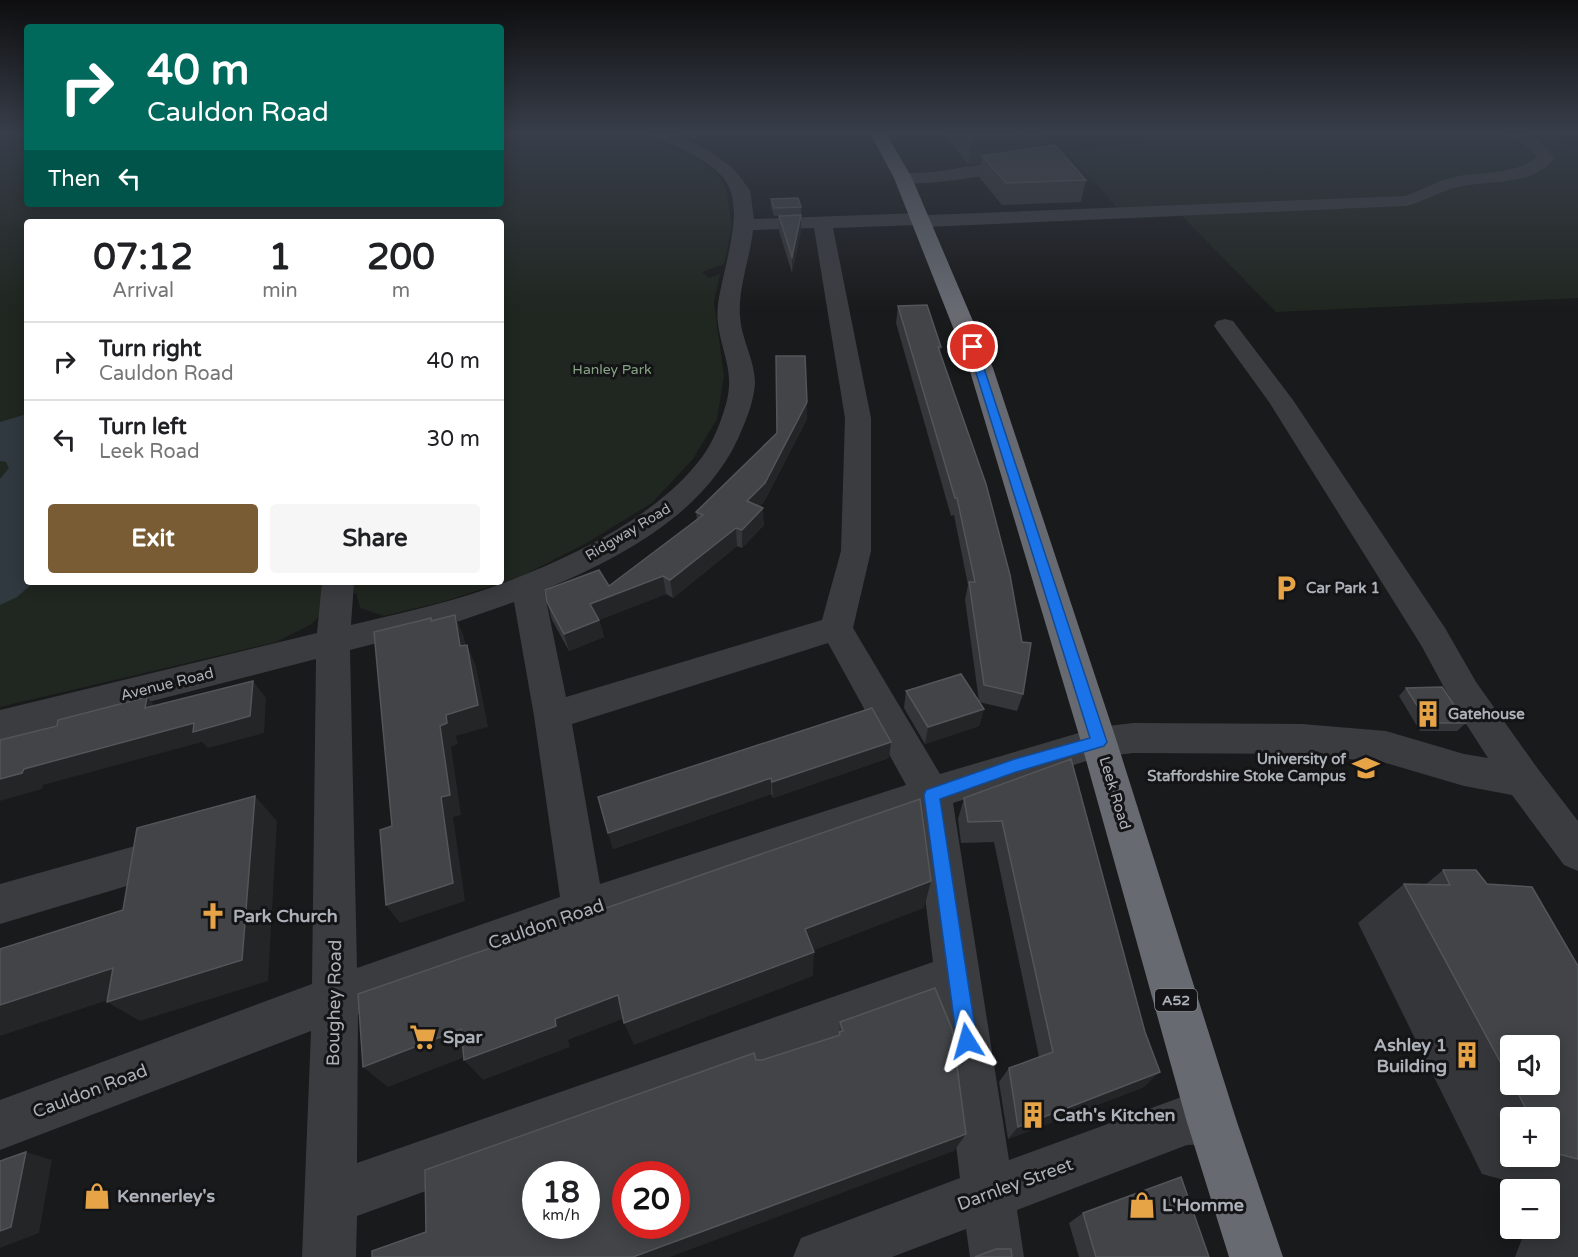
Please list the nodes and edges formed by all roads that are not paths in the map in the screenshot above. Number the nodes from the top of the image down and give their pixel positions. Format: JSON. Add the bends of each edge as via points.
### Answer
{"nodes":[{"id":1,"x":741,"y":192,"type":"edge"},
{"id":2,"x":909,"y":192,"type":"edge"},
{"id":3,"x":1432,"y":192,"type":"edge"},
{"id":4,"x":920,"y":219,"type":"junction"},
{"id":5,"x":823,"y":222,"type":"junction"},
{"id":6,"x":744,"y":225,"type":"junction"},
{"id":7,"x":1225,"y":326,"type":"dead end"},
{"id":8,"x":338,"y":585,"type":"edge"},
{"id":9,"x":526,"y":586,"type":"junction"},
{"id":10,"x":836,"y":628,"type":"junction"},
{"id":11,"x":333,"y":642,"type":"junction"},
{"id":12,"x":552,"y":716,"type":"junction"},
{"id":13,"x":0,"y":725,"type":"edge"},
{"id":14,"x":1099,"y":742,"type":"junction"},
{"id":15,"x":1524,"y":780,"type":"junction"},
{"id":16,"x":932,"y":795,"type":"junction"},
{"id":17,"x":1578,"y":852,"type":"edge"},
{"id":18,"x":135,"y":865,"type":"edge"},
{"id":19,"x":0,"y":904,"type":"edge"},
{"id":20,"x":584,"y":910,"type":"junction"},
{"id":21,"x":957,"y":976,"type":"junction"},
{"id":22,"x":335,"y":999,"type":"junction"},
{"id":23,"x":1211,"y":1119,"type":"junction"},
{"id":24,"x":0,"y":1125,"type":"edge"},
{"id":25,"x":989,"y":1193,"type":"junction"},
{"id":26,"x":330,"y":1199,"type":"junction"},
{"id":27,"x":329,"y":1257,"type":"edge"},
{"id":28,"x":820,"y":1257,"type":"edge"},
{"id":29,"x":997,"y":1257,"type":"edge"},
{"id":30,"x":1257,"y":1257,"type":"edge"}],
"edges":[{"from":1,"to":6,"type":"street","name":"Ridgway Road"},
{"from":2,"to":4,"type":"highway","name":"Leek Road","number":"A52"},
{"from":3,"to":4,"type":"street","via":[[1406,201]]},
{"from":4,"to":5,"type":"street"},
{"from":4,"to":14,"type":"highway","name":"Leek Road","number":"A52","via":[[981,368]]},
{"from":5,"to":6,"type":"street"},
{"from":5,"to":10,"type":"street","via":[[858,418],[856,551]]},
{"from":6,"to":9,"type":"street","name":"Ridgway Road","via":[[728,308],[742,376],[735,415],[713,462],[676,502],[605,549]]},
{"from":7,"to":15,"type":"street","via":[[1280,400]]},
{"from":8,"to":11,"type":"street","name":"Boughey Road"},
{"from":9,"to":11,"type":"street","name":"Ridgway Road","via":[[451,612]]},
{"from":9,"to":12,"type":"street"},
{"from":10,"to":12,"type":"street"},
{"from":10,"to":16,"type":"street"},
{"from":11,"to":13,"type":"street","name":"Avenue Road"},
{"from":11,"to":22,"type":"street","name":"Boughey Road"},
{"from":12,"to":20,"type":"street"},
{"from":14,"to":15,"type":"street","name":"Cauldon Road","via":[[1133,738],[1312,740],[1386,747],[1464,770]]},
{"from":14,"to":16,"type":"street","name":"Cauldon Road"},
{"from":14,"to":23,"type":"highway","name":"Leek Road","number":"A52"},
{"from":15,"to":17,"type":"street"},
{"from":16,"to":20,"type":"street","name":"Cauldon Road"},
{"from":16,"to":21,"type":"street"},
{"from":18,"to":19,"type":"street"},
{"from":20,"to":22,"type":"street","name":"Cauldon Road"},
{"from":21,"to":25,"type":"street"},
{"from":21,"to":26,"type":"street"},
{"from":22,"to":24,"type":"street","name":"Cauldon Road"},
{"from":22,"to":26,"type":"street","name":"Boughey Road"},
{"from":23,"to":25,"type":"street","name":"Darnley Street","via":[[1187,1120]]},
{"from":23,"to":30,"type":"highway","name":"Leek Road","number":"A52"},
{"from":25,"to":28,"type":"street","name":"Darnley Street"},
{"from":25,"to":29,"type":"street"},
{"from":26,"to":27,"type":"street","name":"Boughey Road"}]}
